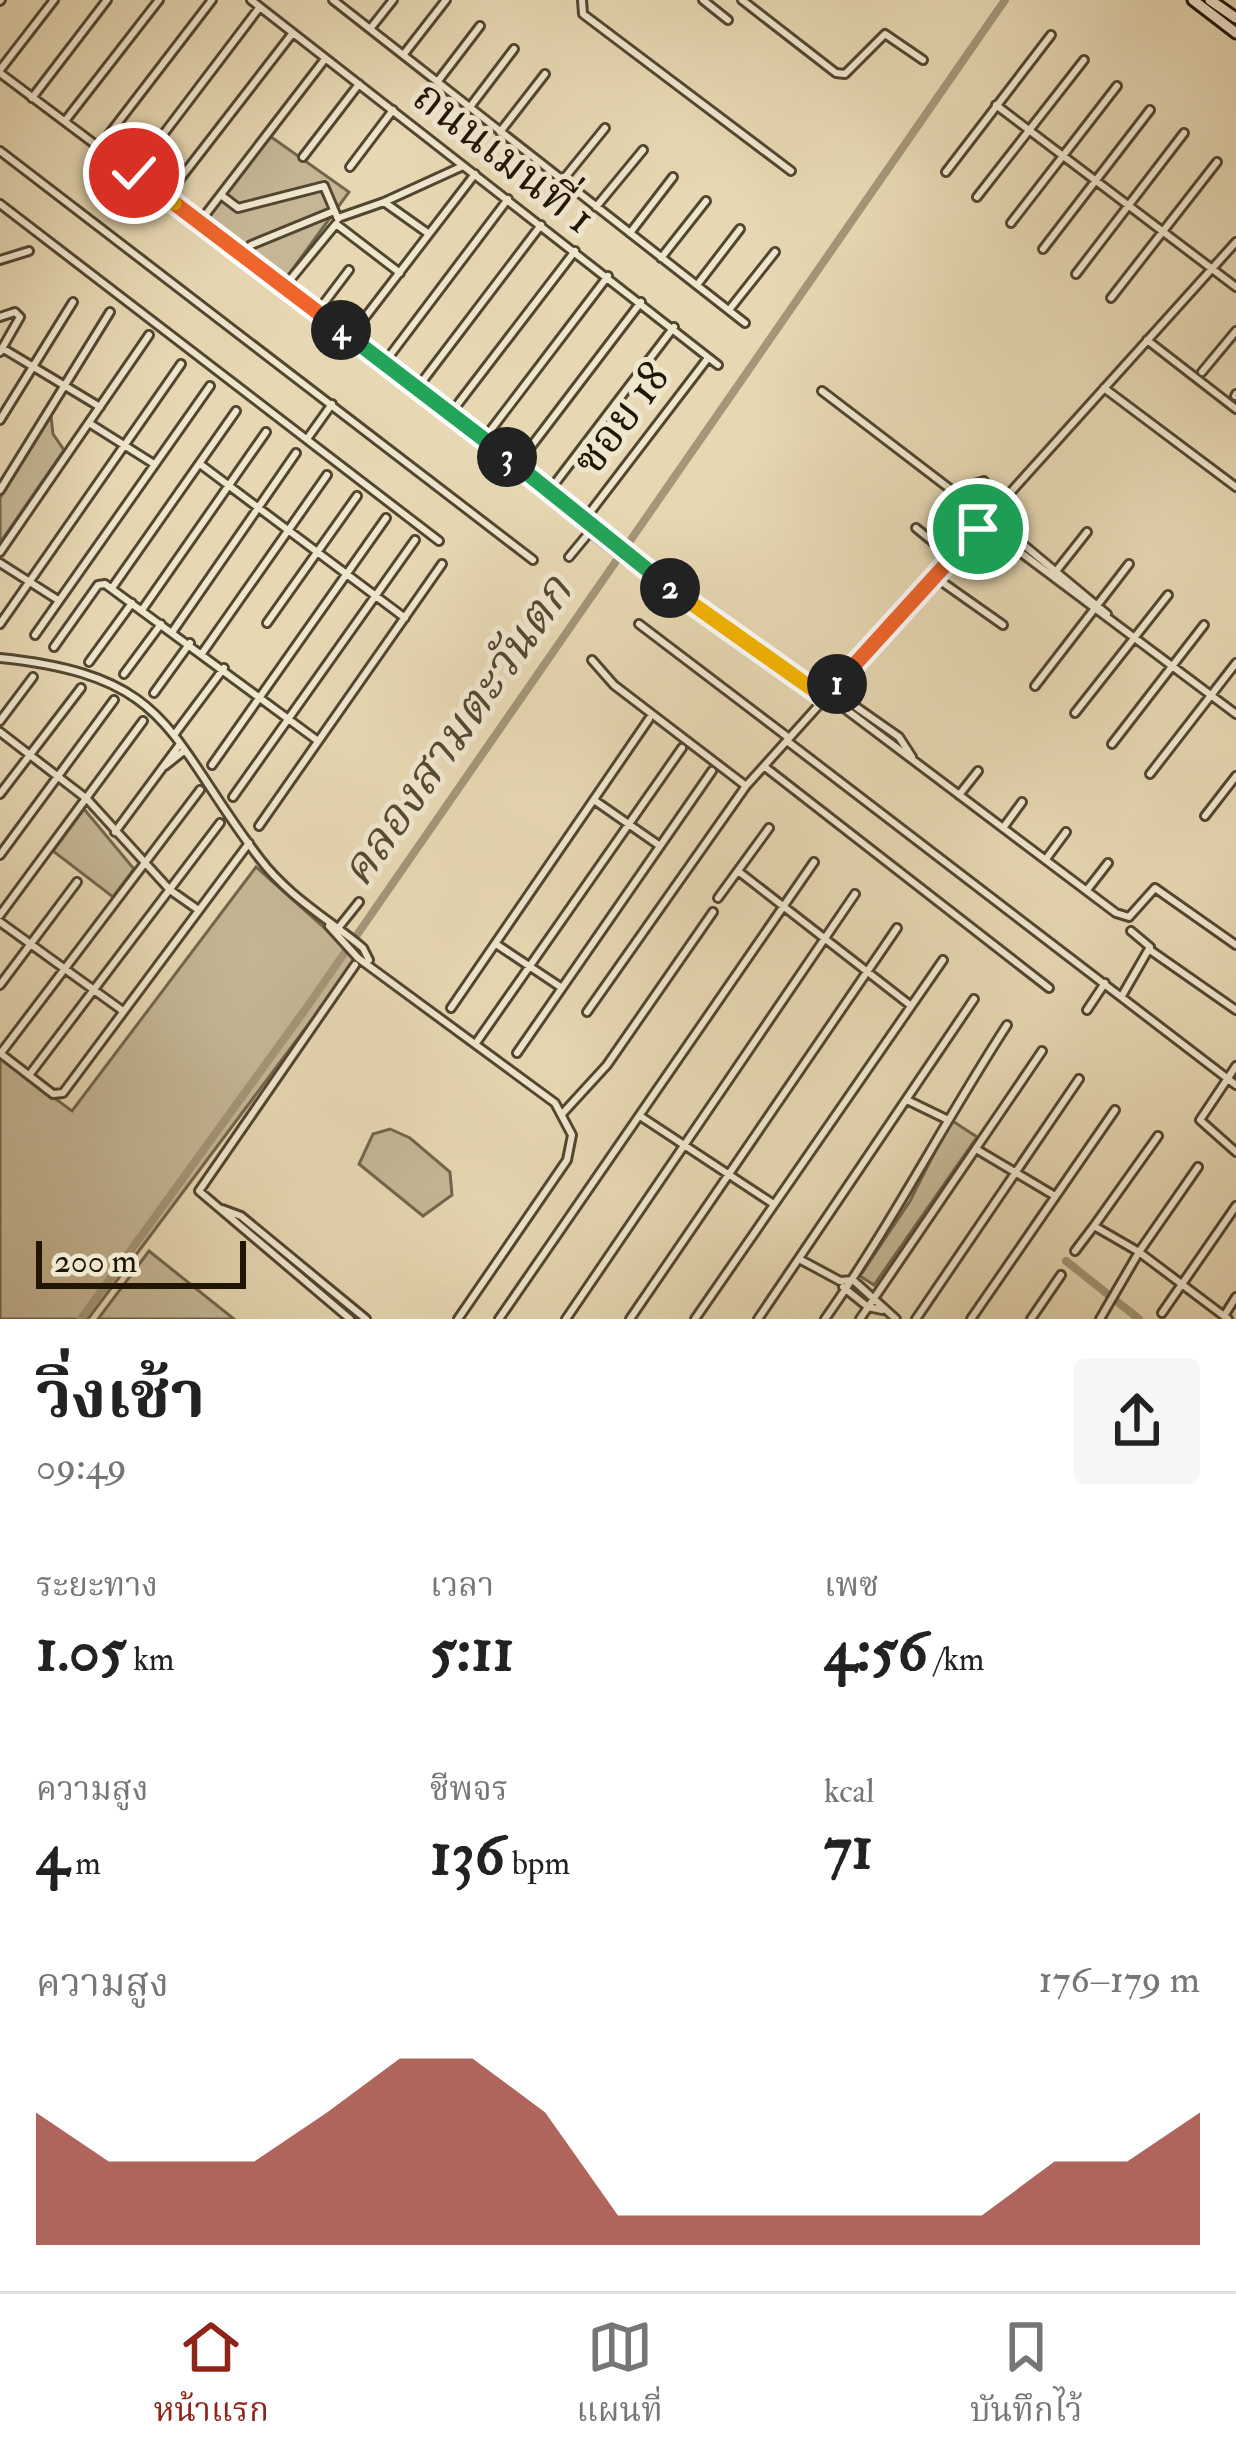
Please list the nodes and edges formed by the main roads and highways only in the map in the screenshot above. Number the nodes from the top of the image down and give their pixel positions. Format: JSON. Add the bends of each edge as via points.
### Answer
{"nodes":[{"id":1,"x":1193,"y":0,"type":"edge"},
{"id":2,"x":1210,"y":0,"type":"edge"},
{"id":3,"x":1236,"y":18,"type":"edge"},
{"id":4,"x":1236,"y":33,"type":"edge"}],
"edges":[{"from":1,"to":4,"type":"main road"},
{"from":2,"to":3,"type":"main road"}]}
